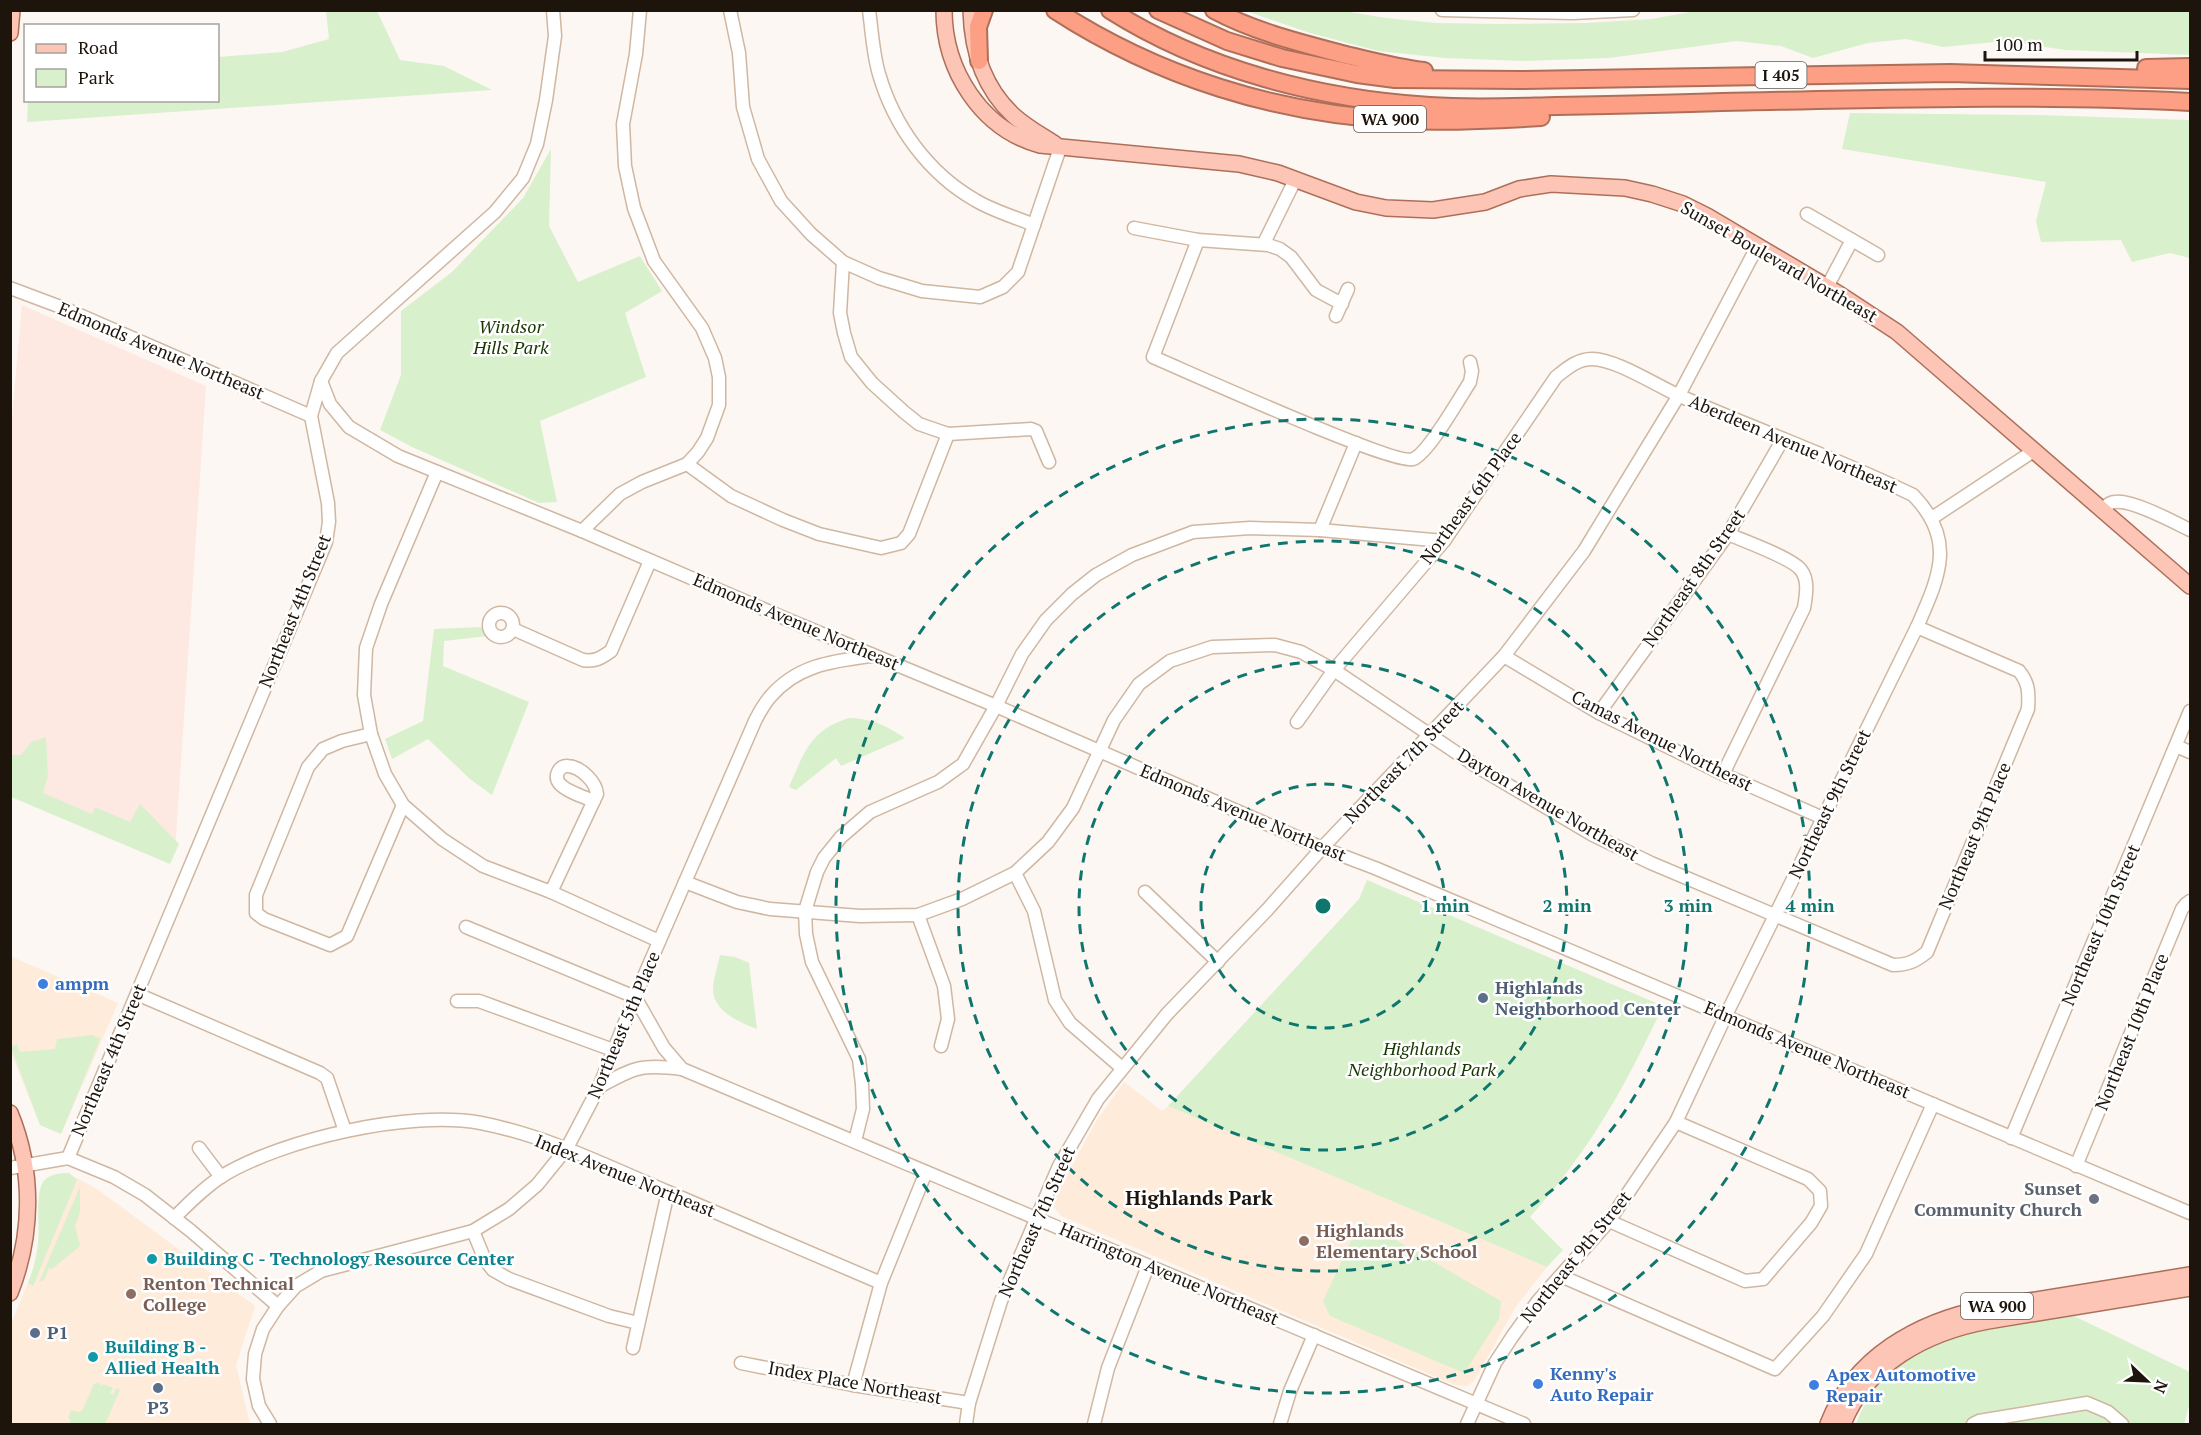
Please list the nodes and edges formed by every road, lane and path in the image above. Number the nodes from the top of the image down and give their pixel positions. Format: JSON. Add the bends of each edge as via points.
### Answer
{"nodes":[{"id":1,"x":12,"y":10,"type":"edge"},
{"id":2,"x":553,"y":10,"type":"edge"},
{"id":3,"x":640,"y":10,"type":"edge"},
{"id":4,"x":730,"y":10,"type":"edge"},
{"id":5,"x":869,"y":10,"type":"edge"},
{"id":6,"x":944,"y":10,"type":"edge"},
{"id":7,"x":970,"y":10,"type":"edge"},
{"id":8,"x":984,"y":10,"type":"edge"},
{"id":9,"x":1055,"y":10,"type":"edge"},
{"id":10,"x":1110,"y":10,"type":"edge"},
{"id":11,"x":1158,"y":10,"type":"edge"},
{"id":12,"x":1214,"y":10,"type":"edge"},
{"id":13,"x":1442,"y":10,"type":"edge"},
{"id":14,"x":1633,"y":10,"type":"edge"},
{"id":15,"x":10,"y":33,"type":"edge"},
{"id":16,"x":979,"y":61,"type":"junction"},
{"id":17,"x":2190,"y":68,"type":"edge"},
{"id":18,"x":2042,"y":75,"type":"junction"},
{"id":19,"x":2190,"y":80,"type":"edge"},
{"id":20,"x":1520,"y":81,"type":"junction"},
{"id":21,"x":1745,"y":102,"type":"junction"},
{"id":22,"x":2190,"y":102,"type":"edge"},
{"id":23,"x":1060,"y":148,"type":"junction"},
{"id":24,"x":1295,"y":180,"type":"junction"},
{"id":25,"x":1807,"y":214,"type":"dead end"},
{"id":26,"x":1035,"y":225,"type":"junction"},
{"id":27,"x":1134,"y":228,"type":"dead end"},
{"id":28,"x":1198,"y":240,"type":"junction"},
{"id":29,"x":1852,"y":240,"type":"junction"},
{"id":30,"x":1264,"y":243,"type":"junction"},
{"id":31,"x":1758,"y":245,"type":"junction"},
{"id":32,"x":1878,"y":255,"type":"dead end"},
{"id":33,"x":843,"y":262,"type":"junction"},
{"id":34,"x":1827,"y":287,"type":"junction"},
{"id":35,"x":10,"y":288,"type":"edge"},
{"id":36,"x":1348,"y":289,"type":"dead end"},
{"id":37,"x":1342,"y":304,"type":"junction"},
{"id":38,"x":1336,"y":316,"type":"dead end"},
{"id":39,"x":1470,"y":362,"type":"dead end"},
{"id":40,"x":321,"y":381,"type":"junction"},
{"id":41,"x":1679,"y":395,"type":"junction"},
{"id":42,"x":311,"y":416,"type":"junction"},
{"id":43,"x":948,"y":434,"type":"junction"},
{"id":44,"x":1783,"y":439,"type":"junction"},
{"id":45,"x":1356,"y":443,"type":"junction"},
{"id":46,"x":2035,"y":450,"type":"junction"},
{"id":47,"x":1049,"y":462,"type":"dead end"},
{"id":48,"x":687,"y":464,"type":"junction"},
{"id":49,"x":437,"y":472,"type":"junction"},
{"id":50,"x":2103,"y":509,"type":"junction"},
{"id":51,"x":1932,"y":518,"type":"junction"},
{"id":52,"x":1320,"y":530,"type":"junction"},
{"id":53,"x":2190,"y":530,"type":"edge"},
{"id":54,"x":582,"y":531,"type":"junction"},
{"id":55,"x":1728,"y":534,"type":"junction"},
{"id":56,"x":1444,"y":541,"type":"junction"},
{"id":57,"x":650,"y":561,"type":"junction"},
{"id":58,"x":2190,"y":586,"type":"edge"},
{"id":59,"x":1917,"y":627,"type":"junction"},
{"id":60,"x":513,"y":629,"type":"dead end"},
{"id":61,"x":874,"y":655,"type":"junction"},
{"id":62,"x":1504,"y":656,"type":"junction"},
{"id":63,"x":1334,"y":670,"type":"junction"},
{"id":64,"x":996,"y":706,"type":"junction"},
{"id":65,"x":2190,"y":711,"type":"edge"},
{"id":66,"x":1599,"y":713,"type":"junction"},
{"id":67,"x":1297,"y":722,"type":"dead end"},
{"id":68,"x":371,"y":734,"type":"junction"},
{"id":69,"x":1430,"y":736,"type":"junction"},
{"id":70,"x":2176,"y":746,"type":"junction"},
{"id":71,"x":1100,"y":752,"type":"junction"},
{"id":72,"x":2190,"y":752,"type":"edge"},
{"id":73,"x":1723,"y":774,"type":"junction"},
{"id":74,"x":594,"y":801,"type":"dead end"},
{"id":75,"x":403,"y":805,"type":"junction"},
{"id":76,"x":1823,"y":818,"type":"junction"},
{"id":77,"x":1322,"y":848,"type":"junction"},
{"id":78,"x":1016,"y":873,"type":"junction"},
{"id":79,"x":685,"y":882,"type":"junction"},
{"id":80,"x":551,"y":892,"type":"junction"},
{"id":81,"x":1145,"y":892,"type":"dead end"},
{"id":82,"x":2190,"y":901,"type":"edge"},
{"id":83,"x":805,"y":910,"type":"junction"},
{"id":84,"x":1776,"y":914,"type":"junction"},
{"id":85,"x":918,"y":915,"type":"junction"},
{"id":86,"x":466,"y":927,"type":"dead end"},
{"id":87,"x":659,"y":940,"type":"junction"},
{"id":88,"x":1218,"y":962,"type":"junction"},
{"id":89,"x":137,"y":994,"type":"junction"},
{"id":90,"x":635,"y":997,"type":"junction"},
{"id":91,"x":457,"y":1001,"type":"dead end"},
{"id":92,"x":1726,"y":1015,"type":"junction"},
{"id":93,"x":941,"y":1046,"type":"dead end"},
{"id":94,"x":613,"y":1050,"type":"junction"},
{"id":95,"x":1122,"y":1068,"type":"junction"},
{"id":96,"x":682,"y":1069,"type":"junction"},
{"id":97,"x":599,"y":1087,"type":"junction"},
{"id":98,"x":1933,"y":1104,"type":"junction"},
{"id":99,"x":10,"y":1113,"type":"edge"},
{"id":100,"x":1676,"y":1122,"type":"junction"},
{"id":101,"x":345,"y":1131,"type":"junction"},
{"id":102,"x":2011,"y":1138,"type":"junction"},
{"id":103,"x":855,"y":1141,"type":"junction"},
{"id":104,"x":199,"y":1148,"type":"dead end"},
{"id":105,"x":567,"y":1148,"type":"junction"},
{"id":106,"x":68,"y":1158,"type":"junction"},
{"id":107,"x":2076,"y":1166,"type":"junction"},
{"id":108,"x":17,"y":1167,"type":"edge"},
{"id":109,"x":926,"y":1172,"type":"junction"},
{"id":110,"x":221,"y":1177,"type":"junction"},
{"id":111,"x":668,"y":1192,"type":"junction"},
{"id":112,"x":2190,"y":1213,"type":"edge"},
{"id":113,"x":174,"y":1218,"type":"junction"},
{"id":114,"x":1036,"y":1218,"type":"junction"},
{"id":115,"x":1609,"y":1221,"type":"junction"},
{"id":116,"x":473,"y":1231,"type":"junction"},
{"id":117,"x":1148,"y":1266,"type":"junction"},
{"id":118,"x":2190,"y":1275,"type":"edge"},
{"id":119,"x":1561,"y":1276,"type":"junction"},
{"id":120,"x":881,"y":1283,"type":"junction"},
{"id":121,"x":2190,"y":1288,"type":"edge"},
{"id":122,"x":10,"y":1293,"type":"edge"},
{"id":123,"x":278,"y":1306,"type":"junction"},
{"id":124,"x":638,"y":1323,"type":"junction"},
{"id":125,"x":1314,"y":1335,"type":"junction"},
{"id":126,"x":633,"y":1348,"type":"dead end"},
{"id":127,"x":741,"y":1363,"type":"dead end"},
{"id":128,"x":1856,"y":1378,"type":"junction"},
{"id":129,"x":853,"y":1385,"type":"junction"},
{"id":130,"x":969,"y":1403,"type":"junction"},
{"id":131,"x":1475,"y":1404,"type":"junction"},
{"id":132,"x":1844,"y":1423,"type":"edge"},
{"id":133,"x":270,"y":1425,"type":"edge"},
{"id":134,"x":966,"y":1425,"type":"edge"},
{"id":135,"x":1094,"y":1425,"type":"edge"},
{"id":136,"x":1280,"y":1425,"type":"edge"},
{"id":137,"x":1467,"y":1425,"type":"edge"},
{"id":138,"x":1524,"y":1425,"type":"edge"},
{"id":139,"x":1827,"y":1425,"type":"edge"},
{"id":140,"x":1972,"y":1425,"type":"edge"},
{"id":141,"x":2122,"y":1425,"type":"edge"}],
"edges":[{"from":1,"to":15,"type":"main road"},
{"from":2,"to":40,"type":"street","name":"Northeast 4th Street","via":[[555,36],[546,100],[537,144],[523,177],[495,212],[337,353]]},
{"from":3,"to":48,"type":"street","via":[[623,124],[625,166],[634,208],[654,261],[702,328],[719,377],[719,405],[707,438]]},
{"from":4,"to":33,"type":"street","via":[[739,53],[743,107],[758,159],[781,201]]},
{"from":5,"to":26,"type":"street","via":[[879,75],[900,126],[914,147],[963,193]]},
{"from":6,"to":23,"type":"main road","via":[[952,60],[976,102],[1020,137]]},
{"from":7,"to":16,"type":"main road","name":"Sunset Boulevard Northeast"},
{"from":8,"to":16,"type":"highway","via":[[978,27]]},
{"from":9,"to":21,"type":"highway","number":"WA 900","via":[[1097,37],[1192,79],[1281,105],[1352,116],[1491,120]]},
{"from":10,"to":21,"type":"highway","number":"I 405","via":[[1179,47],[1238,69],[1302,88],[1371,100],[1486,108]]},
{"from":11,"to":20,"type":"highway","number":"I 405","via":[[1246,47],[1357,74]]},
{"from":12,"to":20,"type":"highway","via":[[1293,42],[1393,66]]},
{"from":13,"to":14,"type":"street"},
{"from":16,"to":23,"type":"main road","name":"Sunset Boulevard Northeast","via":[[988,85],[1005,107]]},
{"from":17,"to":18,"type":"highway"},
{"from":18,"to":19,"type":"highway","number":"I 405"},
{"from":18,"to":20,"type":"highway","number":"I 405","via":[[1772,75]]},
{"from":21,"to":22,"type":"highway","number":"I 405","via":[[2027,97]]},
{"from":23,"to":24,"type":"main road","name":"Sunset Boulevard Northeast","via":[[1239,164]]},
{"from":23,"to":26,"type":"street"},
{"from":24,"to":30,"type":"street"},
{"from":24,"to":31,"type":"main road","name":"Sunset Boulevard Northeast","via":[[1356,202],[1433,210],[1485,202],[1519,189],[1551,184],[1625,188],[1683,204]]},
{"from":25,"to":29,"type":"street"},
{"from":26,"to":33,"type":"street","via":[[1018,272],[1003,287],[980,297],[922,291]]},
{"from":27,"to":28,"type":"street"},
{"from":28,"to":30,"type":"street"},
{"from":28,"to":45,"type":"street","via":[[1153,357]]},
{"from":29,"to":32,"type":"street"},
{"from":29,"to":34,"type":"street"},
{"from":30,"to":37,"type":"street","via":[[1286,253],[1316,290]]},
{"from":31,"to":34,"type":"main road","name":"Sunset Boulevard Northeast"},
{"from":31,"to":41,"type":"street","name":"Northeast 7th Street"},
{"from":33,"to":43,"type":"street","via":[[840,313],[851,357],[872,383],[919,424]]},
{"from":34,"to":46,"type":"main road","name":"Sunset Boulevard Northeast","via":[[1897,332]]},
{"from":35,"to":42,"type":"street","name":"Edmonds Avenue Northeast"},
{"from":36,"to":37,"type":"street"},
{"from":37,"to":38,"type":"street"},
{"from":39,"to":45,"type":"street","via":[[1470,382],[1425,450],[1413,459],[1398,459]]},
{"from":40,"to":42,"type":"street","name":"Northeast 4th Street"},
{"from":40,"to":49,"type":"street","name":"Edmonds Avenue Northeast","via":[[330,404],[349,427],[378,446]]},
{"from":41,"to":44,"type":"street","name":"Aberdeen Avenue Northeast"},
{"from":41,"to":56,"type":"street","name":"Northeast 6th Place","via":[[1605,361],[1590,359],[1568,367],[1556,377]]},
{"from":41,"to":62,"type":"street","name":"Northeast 7th Street","via":[[1584,551]]},
{"from":42,"to":89,"type":"street","name":"Northeast 4th Street","via":[[328,503],[326,542]]},
{"from":43,"to":47,"type":"street","via":[[1031,429],[1040,436]]},
{"from":43,"to":48,"type":"street","via":[[909,534],[901,543],[881,548],[819,534],[783,520],[731,496]]},
{"from":44,"to":51,"type":"street","name":"Aberdeen Avenue Northeast","via":[[1913,495]]},
{"from":44,"to":55,"type":"street","name":"Northeast 8th Street"},
{"from":45,"to":52,"type":"street"},
{"from":46,"to":50,"type":"main road","name":"Sunset Boulevard Northeast"},
{"from":46,"to":51,"type":"street"},
{"from":48,"to":54,"type":"street","via":[[620,494]]},
{"from":49,"to":54,"type":"street","name":"Edmonds Avenue Northeast"},
{"from":49,"to":68,"type":"street","via":[[366,648],[364,695]]},
{"from":50,"to":53,"type":"street","via":[[2115,501],[2129,503]]},
{"from":50,"to":58,"type":"main road","name":"Sunset Boulevard Northeast"},
{"from":51,"to":59,"type":"street","name":"Northeast 9th Street","via":[[1939,536],[1940,569]]},
{"from":52,"to":56,"type":"street"},
{"from":52,"to":64,"type":"street","via":[[1250,528],[1193,532],[1132,555],[1096,575],[1046,620],[1022,654]]},
{"from":54,"to":57,"type":"street","name":"Edmonds Avenue Northeast"},
{"from":55,"to":66,"type":"street","name":"Northeast 8th Street"},
{"from":55,"to":73,"type":"street","via":[[1802,570],[1806,594],[1804,608]]},
{"from":56,"to":63,"type":"street","name":"Northeast 6th Place"},
{"from":57,"to":60,"type":"street","via":[[611,651],[594,662]]},
{"from":57,"to":61,"type":"street","name":"Edmonds Avenue Northeast"},
{"from":59,"to":76,"type":"street","name":"Northeast 9th Street"},
{"from":59,"to":84,"type":"street","name":"Northeast 9th Place","via":[[2019,671],[2027,682],[2029,695],[2028,709],[1927,951],[1916,961],[1893,965]]},
{"from":61,"to":64,"type":"street","name":"Edmonds Avenue Northeast"},
{"from":61,"to":79,"type":"street","name":"Northeast 5th Place","via":[[827,662],[802,672],[769,698],[755,721]]},
{"from":62,"to":66,"type":"street","name":"Camas Avenue Northeast"},
{"from":62,"to":69,"type":"street","name":"Northeast 7th Street"},
{"from":63,"to":67,"type":"street","name":"Northeast 6th Place"},
{"from":63,"to":69,"type":"street","name":"Dayton Avenue Northeast"},
{"from":63,"to":71,"type":"street","name":"Dayton Avenue Northeast","via":[[1301,652],[1275,645],[1212,647],[1170,661],[1139,684],[1114,720]]},
{"from":64,"to":71,"type":"street","name":"Edmonds Avenue Northeast"},
{"from":64,"to":83,"type":"street","via":[[963,764],[938,782],[870,812],[841,837],[817,872]]},
{"from":65,"to":70,"type":"street","name":"Northeast 10th Street"},
{"from":66,"to":73,"type":"street","name":"Camas Avenue Northeast"},
{"from":68,"to":75,"type":"street"},
{"from":68,"to":75,"type":"street","via":[[323,749],[308,767],[256,895],[256,913],[330,945],[340,942],[347,936]]},
{"from":69,"to":77,"type":"street","name":"Northeast 7th Street"},
{"from":69,"to":84,"type":"street","name":"Dayton Avenue Northeast","via":[[1593,835]]},
{"from":70,"to":72,"type":"street"},
{"from":70,"to":102,"type":"street","name":"Northeast 10th Street"},
{"from":71,"to":77,"type":"street","name":"Edmonds Avenue Northeast"},
{"from":71,"to":78,"type":"street","name":"Dayton Avenue Northeast","via":[[1073,808],[1048,842]]},
{"from":73,"to":76,"type":"street","name":"Camas Avenue Northeast"},
{"from":74,"to":80,"type":"street"},
{"from":75,"to":80,"type":"street","via":[[442,839],[483,866]]},
{"from":76,"to":84,"type":"street","name":"Northeast 9th Street"},
{"from":77,"to":88,"type":"street","name":"Northeast 7th Street"},
{"from":77,"to":92,"type":"street","name":"Edmonds Avenue Northeast"},
{"from":78,"to":85,"type":"street","name":"Dayton Avenue Northeast","via":[[962,900]]},
{"from":78,"to":95,"type":"street","via":[[1034,911],[1055,1000],[1070,1023]]},
{"from":79,"to":83,"type":"street","name":"Dayton Avenue Northeast","via":[[737,902],[770,909]]},
{"from":79,"to":87,"type":"street","name":"Northeast 5th Place"},
{"from":80,"to":87,"type":"street"},
{"from":81,"to":88,"type":"street"},
{"from":82,"to":107,"type":"street","name":"Northeast 10th Place","via":[[2182,909]]},
{"from":83,"to":85,"type":"street","name":"Dayton Avenue Northeast","via":[[860,916]]},
{"from":83,"to":103,"type":"street","via":[[812,962],[859,1059],[863,1109]]},
{"from":84,"to":92,"type":"street","name":"Northeast 9th Street"},
{"from":85,"to":93,"type":"street","via":[[944,986],[948,1019]]},
{"from":86,"to":90,"type":"street"},
{"from":87,"to":90,"type":"street","name":"Northeast 5th Place"},
{"from":88,"to":95,"type":"street","name":"Northeast 7th Street"},
{"from":89,"to":101,"type":"street","via":[[320,1072],[327,1078]]},
{"from":89,"to":106,"type":"street","name":"Northeast 4th Street"},
{"from":90,"to":94,"type":"street","name":"Northeast 5th Place"},
{"from":90,"to":96,"type":"street","name":"Harrington Avenue Northeast","via":[[664,1048]]},
{"from":91,"to":94,"type":"street","via":[[479,1001]]},
{"from":92,"to":98,"type":"street","name":"Edmonds Avenue Northeast"},
{"from":92,"to":100,"type":"street","name":"Northeast 9th Street"},
{"from":94,"to":97,"type":"street","name":"Northeast 5th Place"},
{"from":95,"to":114,"type":"street","name":"Northeast 7th Street","via":[[1078,1130]]},
{"from":96,"to":97,"type":"street","name":"Harrington Avenue Northeast","via":[[637,1069]]},
{"from":96,"to":103,"type":"street","name":"Harrington Avenue Northeast"},
{"from":97,"to":105,"type":"street","name":"Northeast 5th Place"},
{"from":98,"to":102,"type":"street","name":"Edmonds Avenue Northeast"},
{"from":98,"to":119,"type":"street","via":[[1866,1254],[1823,1316],[1775,1369]]},
{"from":99,"to":108,"type":"main road","via":[[21,1147]]},
{"from":100,"to":115,"type":"street","name":"Northeast 9th Street"},
{"from":100,"to":115,"type":"street","via":[[1808,1179],[1820,1191],[1821,1206],[1811,1223],[1763,1279],[1745,1281]]},
{"from":101,"to":105,"type":"street","name":"Index Avenue Northeast","via":[[421,1120],[469,1122]]},
{"from":101,"to":110,"type":"street","name":"Index Avenue Northeast","via":[[279,1151]]},
{"from":102,"to":107,"type":"street","name":"Edmonds Avenue Northeast"},
{"from":103,"to":109,"type":"street","name":"Harrington Avenue Northeast"},
{"from":104,"to":110,"type":"street"},
{"from":105,"to":111,"type":"street","name":"Index Avenue Northeast"},
{"from":105,"to":116,"type":"street","name":"Northeast 5th Place","via":[[537,1185]]},
{"from":106,"to":108,"type":"street"},
{"from":106,"to":113,"type":"street","via":[[132,1187]]},
{"from":107,"to":112,"type":"street","name":"Edmonds Avenue Northeast"},
{"from":108,"to":122,"type":"main road","via":[[28,1217],[22,1256]]},
{"from":109,"to":114,"type":"street","name":"Harrington Avenue Northeast"},
{"from":109,"to":120,"type":"street"},
{"from":110,"to":113,"type":"street","name":"Index Avenue Northeast"},
{"from":111,"to":120,"type":"street","name":"Index Avenue Northeast"},
{"from":111,"to":124,"type":"street"},
{"from":113,"to":123,"type":"street"},
{"from":114,"to":117,"type":"street","name":"Harrington Avenue Northeast"},
{"from":114,"to":130,"type":"street","name":"Northeast 7th Street","via":[[1001,1301]]},
{"from":115,"to":119,"type":"street","name":"Northeast 9th Street"},
{"from":116,"to":123,"type":"street","name":"Northeast 5th Place","via":[[321,1271],[296,1286]]},
{"from":116,"to":124,"type":"street","via":[[485,1260],[509,1279]]},
{"from":117,"to":125,"type":"street","name":"Harrington Avenue Northeast"},
{"from":117,"to":135,"type":"street","via":[[1108,1368]]},
{"from":118,"to":128,"type":"main road","number":"WA 900","via":[[1958,1313],[1892,1344]]},
{"from":119,"to":131,"type":"street","name":"Northeast 9th Street","via":[[1512,1336]]},
{"from":120,"to":129,"type":"street"},
{"from":121,"to":132,"type":"main road","number":"WA 900","via":[[1988,1321],[1938,1334],[1899,1354],[1880,1371]]},
{"from":123,"to":133,"type":"street","name":"Northeast 5th Place","via":[[263,1329],[253,1379]]},
{"from":124,"to":126,"type":"street"},
{"from":125,"to":131,"type":"street","name":"Harrington Avenue Northeast"},
{"from":125,"to":136,"type":"street"},
{"from":127,"to":129,"type":"street","name":"Index Place Northeast"},
{"from":128,"to":132,"type":"main road","via":[[1857,1387],[1844,1412]]},
{"from":128,"to":139,"type":"main road","number":"WA 900"},
{"from":129,"to":130,"type":"street","name":"Index Place Northeast"},
{"from":130,"to":134,"type":"street","name":"Northeast 7th Street"},
{"from":131,"to":137,"type":"street","name":"Northeast 9th Street"},
{"from":131,"to":138,"type":"street","name":"Harrington Avenue Northeast"},
{"from":140,"to":141,"type":"street","via":[[1979,1420],[2087,1403],[2108,1412]]}]}
